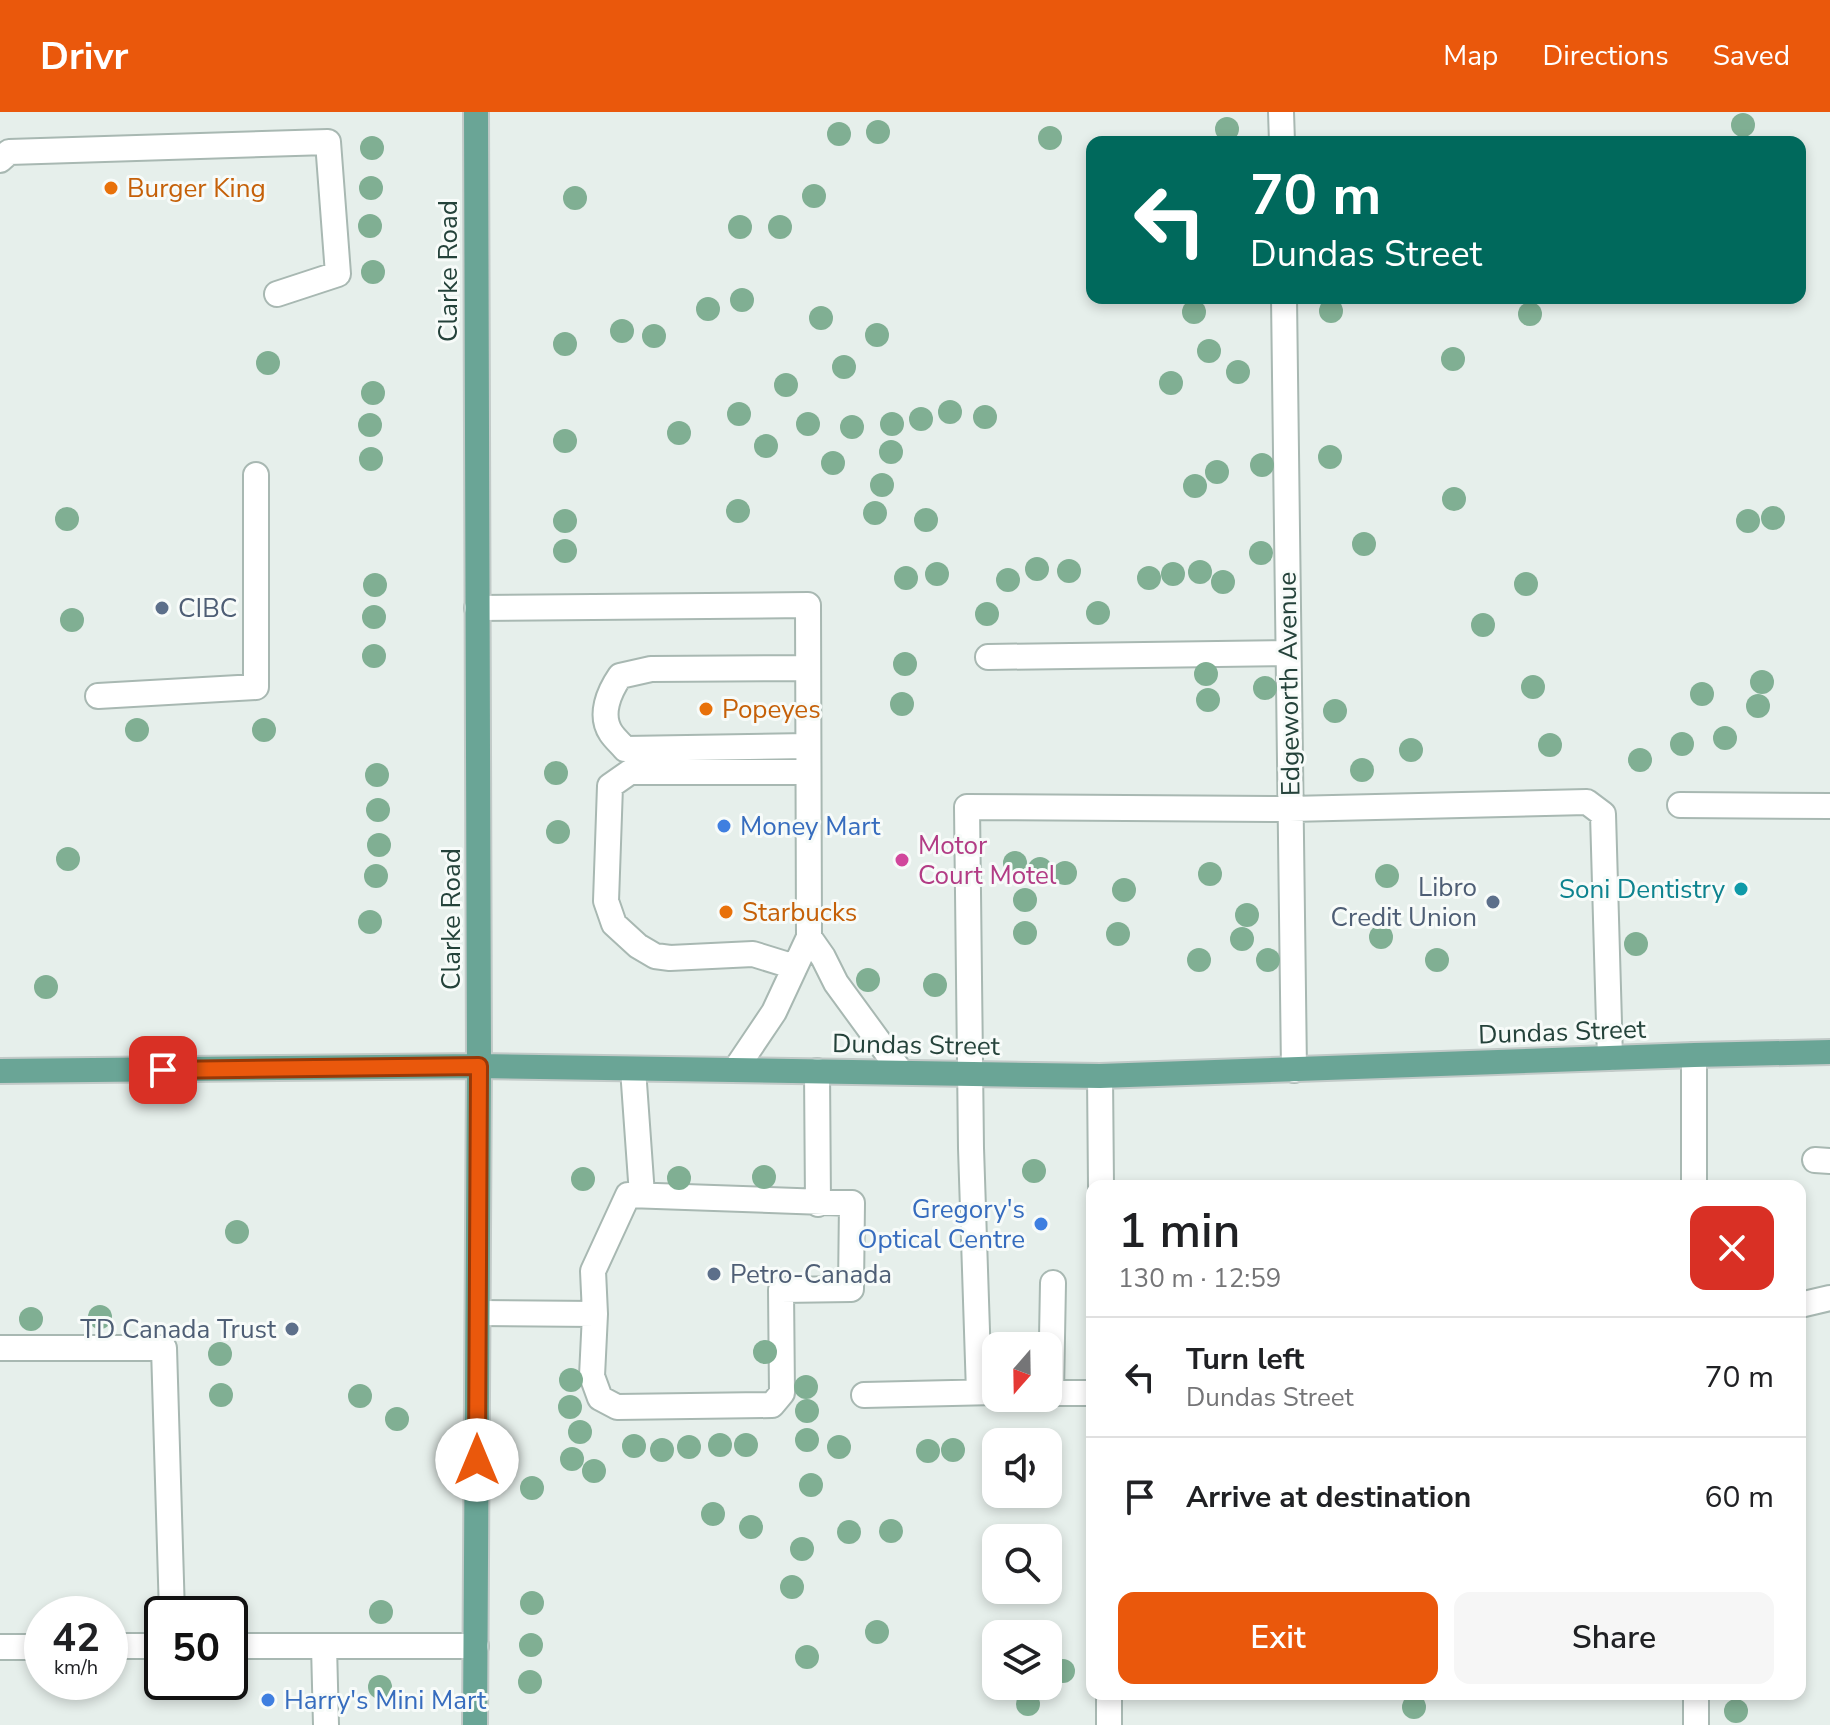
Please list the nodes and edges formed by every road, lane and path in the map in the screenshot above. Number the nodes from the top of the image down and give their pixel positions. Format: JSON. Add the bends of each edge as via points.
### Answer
{"nodes":[{"id":1,"x":476,"y":112,"type":"edge"},
{"id":2,"x":1281,"y":112,"type":"edge"},
{"id":3,"x":1282,"y":136,"type":"edge"},
{"id":4,"x":0,"y":160,"type":"edge"},
{"id":5,"x":277,"y":294,"type":"dead end"},
{"id":6,"x":1284,"y":304,"type":"edge"},
{"id":7,"x":256,"y":475,"type":"dead end"},
{"id":8,"x":477,"y":608,"type":"junction"},
{"id":9,"x":1288,"y":653,"type":"junction"},
{"id":10,"x":988,"y":657,"type":"dead end"},
{"id":11,"x":808,"y":668,"type":"junction"},
{"id":12,"x":98,"y":696,"type":"dead end"},
{"id":13,"x":808,"y":746,"type":"junction"},
{"id":14,"x":808,"y":772,"type":"junction"},
{"id":15,"x":1680,"y":805,"type":"dead end"},
{"id":16,"x":1830,"y":806,"type":"edge"},
{"id":17,"x":1290,"y":809,"type":"junction"},
{"id":18,"x":809,"y":937,"type":"junction"},
{"id":19,"x":795,"y":967,"type":"junction"},
{"id":20,"x":1830,"y":1052,"type":"edge"},
{"id":21,"x":1694,"y":1055,"type":"junction"},
{"id":22,"x":1610,"y":1058,"type":"junction"},
{"id":23,"x":479,"y":1066,"type":"junction"},
{"id":24,"x":633,"y":1069,"type":"junction"},
{"id":25,"x":735,"y":1070,"type":"junction"},
{"id":26,"x":1294,"y":1070,"type":"junction"},
{"id":27,"x":0,"y":1071,"type":"edge"},
{"id":28,"x":817,"y":1071,"type":"junction"},
{"id":29,"x":901,"y":1072,"type":"junction"},
{"id":30,"x":970,"y":1074,"type":"junction"},
{"id":31,"x":1100,"y":1076,"type":"junction"},
{"id":32,"x":1101,"y":1180,"type":"edge"},
{"id":33,"x":1694,"y":1180,"type":"edge"},
{"id":34,"x":642,"y":1195,"type":"junction"},
{"id":35,"x":818,"y":1204,"type":"junction"},
{"id":36,"x":1053,"y":1283,"type":"dead end"},
{"id":37,"x":1830,"y":1298,"type":"edge"},
{"id":38,"x":1806,"y":1304,"type":"edge"},
{"id":39,"x":478,"y":1313,"type":"junction"},
{"id":40,"x":595,"y":1314,"type":"junction"},
{"id":41,"x":984,"y":1332,"type":"edge"},
{"id":42,"x":1052,"y":1332,"type":"edge"},
{"id":43,"x":0,"y":1348,"type":"edge"},
{"id":44,"x":982,"y":1392,"type":"edge"},
{"id":45,"x":1062,"y":1393,"type":"edge"},
{"id":46,"x":1086,"y":1393,"type":"edge"},
{"id":47,"x":864,"y":1395,"type":"dead end"},
{"id":48,"x":171,"y":1596,"type":"edge"},
{"id":49,"x":248,"y":1646,"type":"edge"},
{"id":50,"x":324,"y":1646,"type":"junction"},
{"id":51,"x":476,"y":1646,"type":"junction"},
{"id":52,"x":0,"y":1647,"type":"edge"},
{"id":53,"x":24,"y":1647,"type":"edge"},
{"id":54,"x":1109,"y":1700,"type":"edge"},
{"id":55,"x":1696,"y":1700,"type":"edge"},
{"id":56,"x":326,"y":1725,"type":"edge"},
{"id":57,"x":475,"y":1725,"type":"edge"},
{"id":58,"x":1109,"y":1725,"type":"edge"},
{"id":59,"x":1696,"y":1725,"type":"edge"}],
"edges":[{"from":1,"to":8,"type":"main road","name":"Clarke Road"},
{"from":2,"to":3,"type":"street"},
{"from":4,"to":5,"type":"street","via":[[9,152],[328,142],[338,274]]},
{"from":6,"to":9,"type":"street","name":"Edgeworth Avenue"},
{"from":7,"to":12,"type":"street","via":[[256,687]]},
{"from":8,"to":11,"type":"street","via":[[808,605]]},
{"from":8,"to":23,"type":"main road","name":"Clarke Road"},
{"from":9,"to":10,"type":"street"},
{"from":9,"to":17,"type":"street","name":"Edgeworth Avenue"},
{"from":11,"to":13,"type":"street"},
{"from":11,"to":13,"type":"street","via":[[651,669],[620,676],[606,713],[609,731],[625,749]]},
{"from":13,"to":14,"type":"street"},
{"from":14,"to":18,"type":"street"},
{"from":14,"to":19,"type":"street","via":[[630,772],[610,786],[606,901],[614,924],[655,956],[753,954]]},
{"from":15,"to":16,"type":"street"},
{"from":17,"to":22,"type":"street","via":[[1587,802],[1603,814]]},
{"from":17,"to":26,"type":"street","name":"Edgeworth Avenue"},
{"from":17,"to":30,"type":"street","via":[[967,807]]},
{"from":18,"to":19,"type":"street"},
{"from":18,"to":29,"type":"street"},
{"from":19,"to":25,"type":"street","via":[[774,1012]]},
{"from":20,"to":21,"type":"main road","name":"Dundas Street"},
{"from":21,"to":22,"type":"main road","name":"Dundas Street"},
{"from":21,"to":33,"type":"street"},
{"from":22,"to":26,"type":"main road","name":"Dundas Street"},
{"from":23,"to":24,"type":"main road","name":"Dundas Street"},
{"from":23,"to":27,"type":"main road","name":"Dundas Street"},
{"from":23,"to":39,"type":"main road","name":"Clarke Road"},
{"from":24,"to":25,"type":"main road","name":"Dundas Street"},
{"from":24,"to":34,"type":"street"},
{"from":25,"to":28,"type":"main road","name":"Dundas Street"},
{"from":26,"to":31,"type":"main road","name":"Dundas Street"},
{"from":28,"to":29,"type":"main road","name":"Dundas Street"},
{"from":28,"to":35,"type":"street"},
{"from":29,"to":30,"type":"main road","name":"Dundas Street"},
{"from":30,"to":31,"type":"main road","name":"Dundas Street"},
{"from":30,"to":41,"type":"street"},
{"from":31,"to":32,"type":"street"},
{"from":34,"to":35,"type":"street"},
{"from":34,"to":40,"type":"street","via":[[628,1195],[593,1271]]},
{"from":35,"to":40,"type":"street","via":[[852,1203],[851,1289],[781,1290],[782,1393],[772,1405],[617,1407],[600,1398],[592,1376]]},
{"from":36,"to":42,"type":"street"},
{"from":37,"to":38,"type":"street"},
{"from":39,"to":40,"type":"street"},
{"from":39,"to":51,"type":"main road","name":"Clarke Road"},
{"from":43,"to":48,"type":"street","via":[[164,1348]]},
{"from":44,"to":47,"type":"street"},
{"from":45,"to":46,"type":"street"},
{"from":49,"to":50,"type":"street"},
{"from":50,"to":51,"type":"street"},
{"from":50,"to":56,"type":"street"},
{"from":51,"to":57,"type":"main road","name":"Clarke Road"},
{"from":52,"to":53,"type":"street"},
{"from":54,"to":58,"type":"street"},
{"from":55,"to":59,"type":"street"}]}
